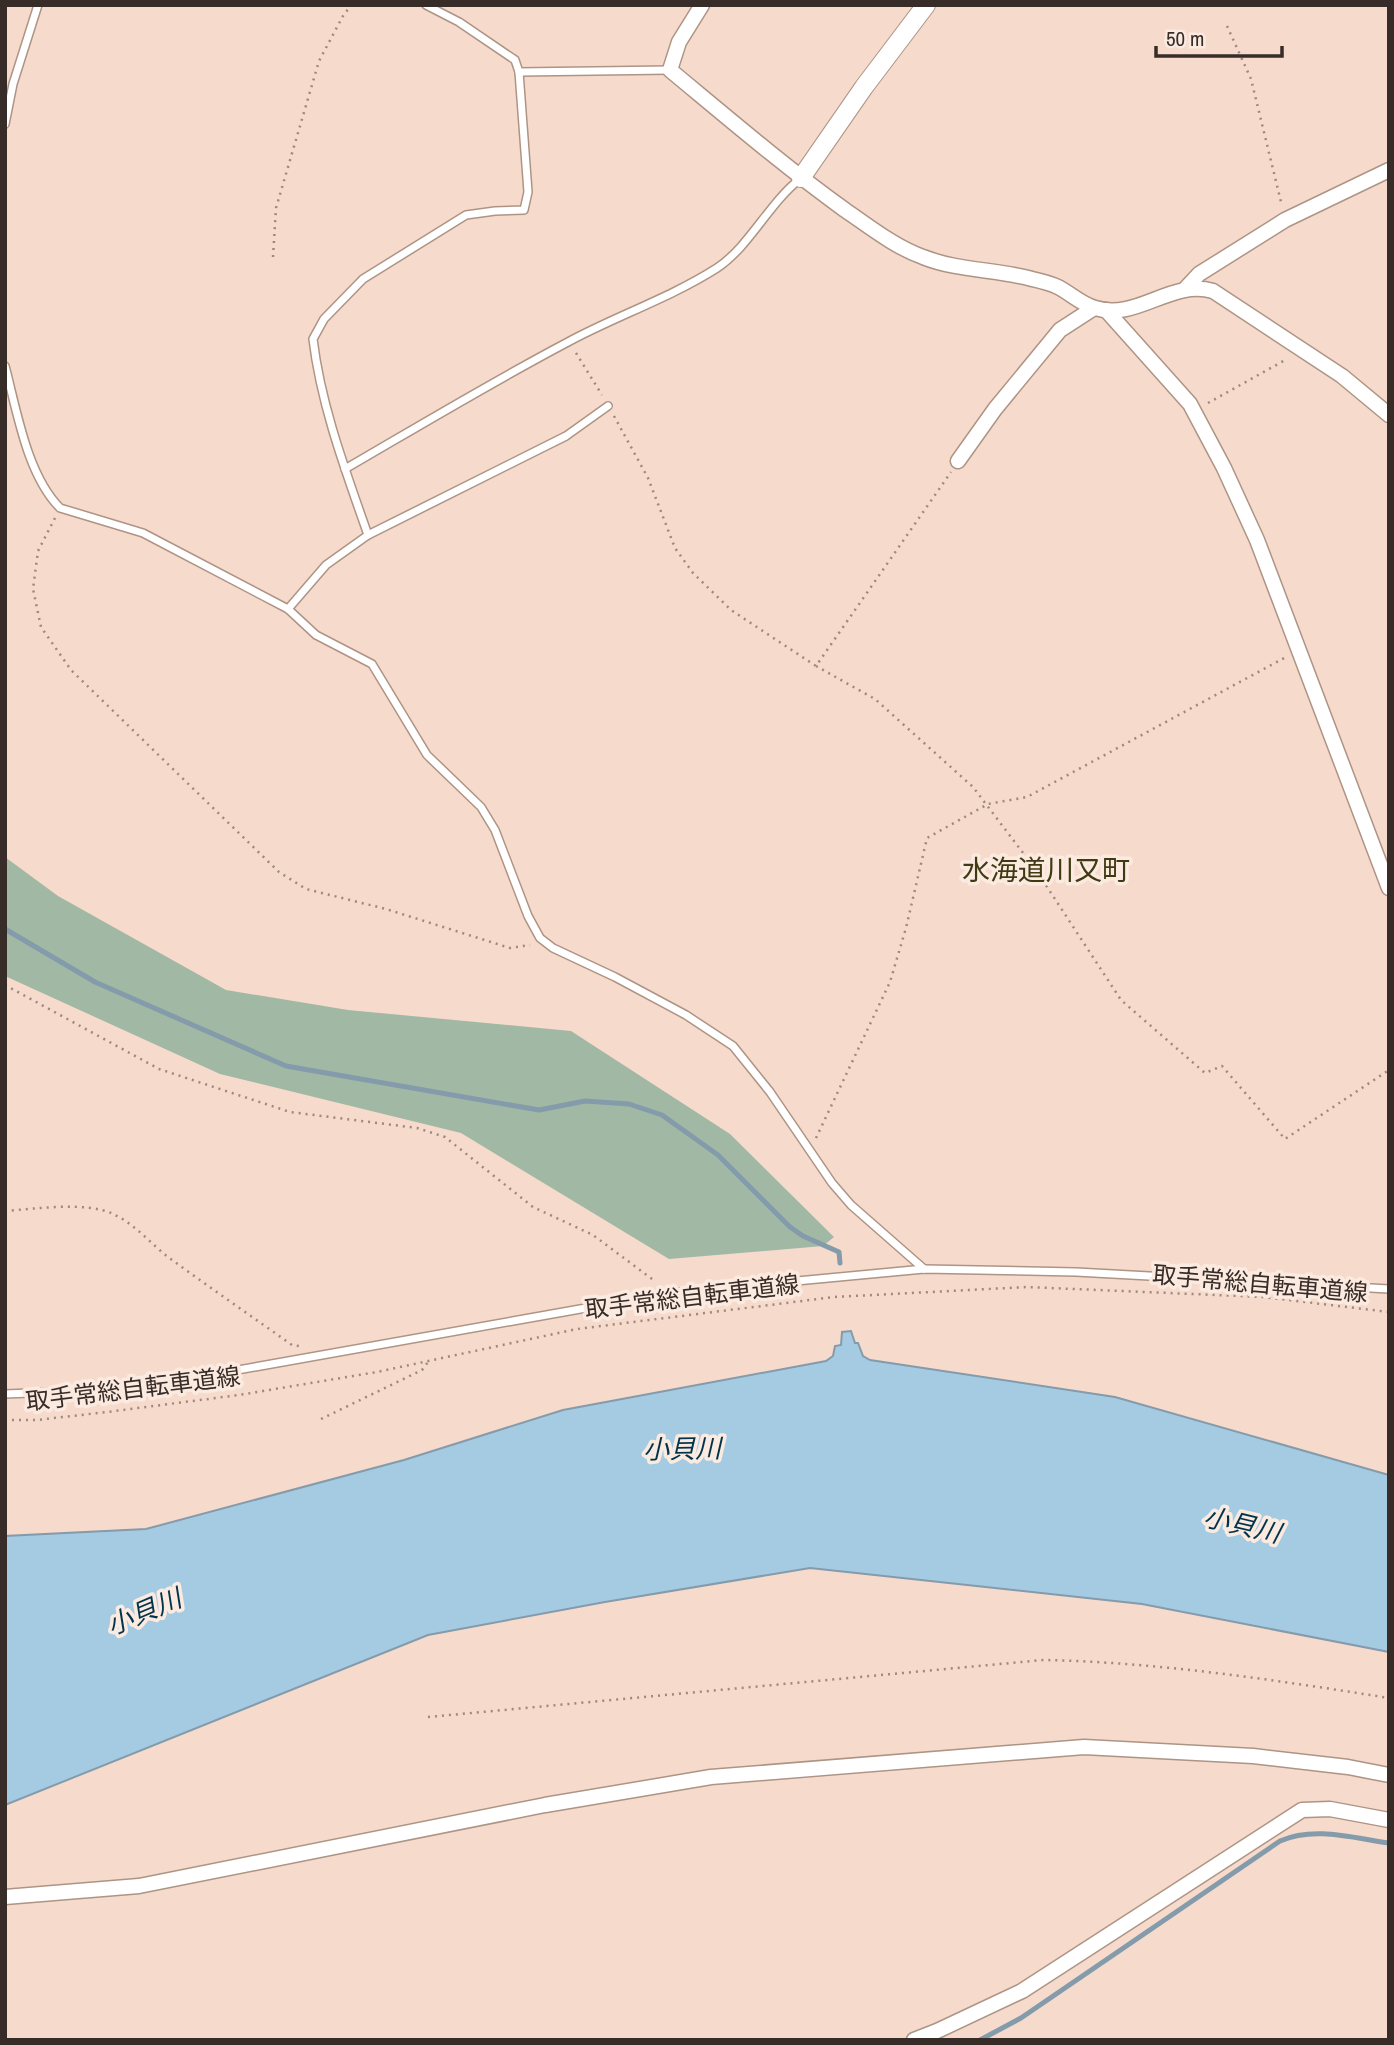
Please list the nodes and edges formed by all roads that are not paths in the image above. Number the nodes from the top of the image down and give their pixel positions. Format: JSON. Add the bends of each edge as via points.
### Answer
{"nodes":[{"id":1,"x":38,"y":5,"type":"edge"},
{"id":2,"x":426,"y":5,"type":"edge"},
{"id":3,"x":702,"y":5,"type":"edge"},
{"id":4,"x":926,"y":5,"type":"edge"},
{"id":5,"x":670,"y":70,"type":"junction"},
{"id":6,"x":519,"y":72,"type":"junction"},
{"id":7,"x":5,"y":124,"type":"edge"},
{"id":8,"x":1389,"y":170,"type":"edge"},
{"id":9,"x":801,"y":178,"type":"junction"},
{"id":10,"x":1186,"y":288,"type":"junction"},
{"id":11,"x":1100,"y":309,"type":"junction"},
{"id":12,"x":5,"y":366,"type":"edge"},
{"id":13,"x":608,"y":407,"type":"road end"},
{"id":14,"x":1389,"y":415,"type":"edge"},
{"id":15,"x":958,"y":461,"type":"road end"},
{"id":16,"x":345,"y":469,"type":"junction"},
{"id":17,"x":368,"y":536,"type":"junction"},
{"id":18,"x":288,"y":609,"type":"junction"},
{"id":19,"x":1389,"y":888,"type":"edge"},
{"id":20,"x":924,"y":1269,"type":"junction"},
{"id":21,"x":1389,"y":1289,"type":"edge"},
{"id":22,"x":5,"y":1394,"type":"edge"},
{"id":23,"x":1389,"y":1775,"type":"edge"},
{"id":24,"x":1389,"y":1820,"type":"edge"},
{"id":25,"x":5,"y":1897,"type":"edge"},
{"id":26,"x":914,"y":2040,"type":"edge"}],
"edges":[{"from":1,"to":7,"type":"lane"},
{"from":2,"to":6,"type":"lane","via":[[515,60]]},
{"from":3,"to":5,"type":"street","via":[[679,42]]},
{"from":4,"to":9,"type":"street"},
{"from":5,"to":6,"type":"lane"},
{"from":5,"to":9,"type":"street"},
{"from":6,"to":16,"type":"lane","via":[[528,192],[524,210],[466,215],[363,279],[324,319],[313,339]]},
{"from":8,"to":10,"type":"street","via":[[1285,220],[1199,274]]},
{"from":9,"to":11,"type":"street","via":[[883,237],[922,257],[1030,278]]},
{"from":9,"to":16,"type":"lane","via":[[719,267],[569,341]]},
{"from":10,"to":11,"type":"street","via":[[1142,305]]},
{"from":10,"to":14,"type":"street","via":[[1213,291],[1342,376]]},
{"from":11,"to":15,"type":"street","via":[[1060,330]]},
{"from":11,"to":19,"type":"street","via":[[1155,363],[1194,411],[1224,468]]},
{"from":12,"to":18,"type":"lane","via":[[32,463],[60,508],[143,533]]},
{"from":13,"to":17,"type":"lane","via":[[566,436]]},
{"from":16,"to":17,"type":"lane"},
{"from":17,"to":18,"type":"lane","via":[[326,565]]},
{"from":18,"to":20,"type":"lane","via":[[316,635],[372,664],[427,755],[481,807],[540,938],[686,1015],[733,1046],[832,1183]]},
{"from":20,"to":21,"type":"lane","via":[[1076,1272]]},
{"from":20,"to":22,"type":"lane","via":[[670,1293],[131,1389]]},
{"from":23,"to":25,"type":"street","via":[[1253,1756],[1084,1747],[724,1776],[545,1805],[139,1885]]},
{"from":24,"to":26,"type":"street","via":[[1330,1809],[1302,1810],[1022,1991]]}]}
